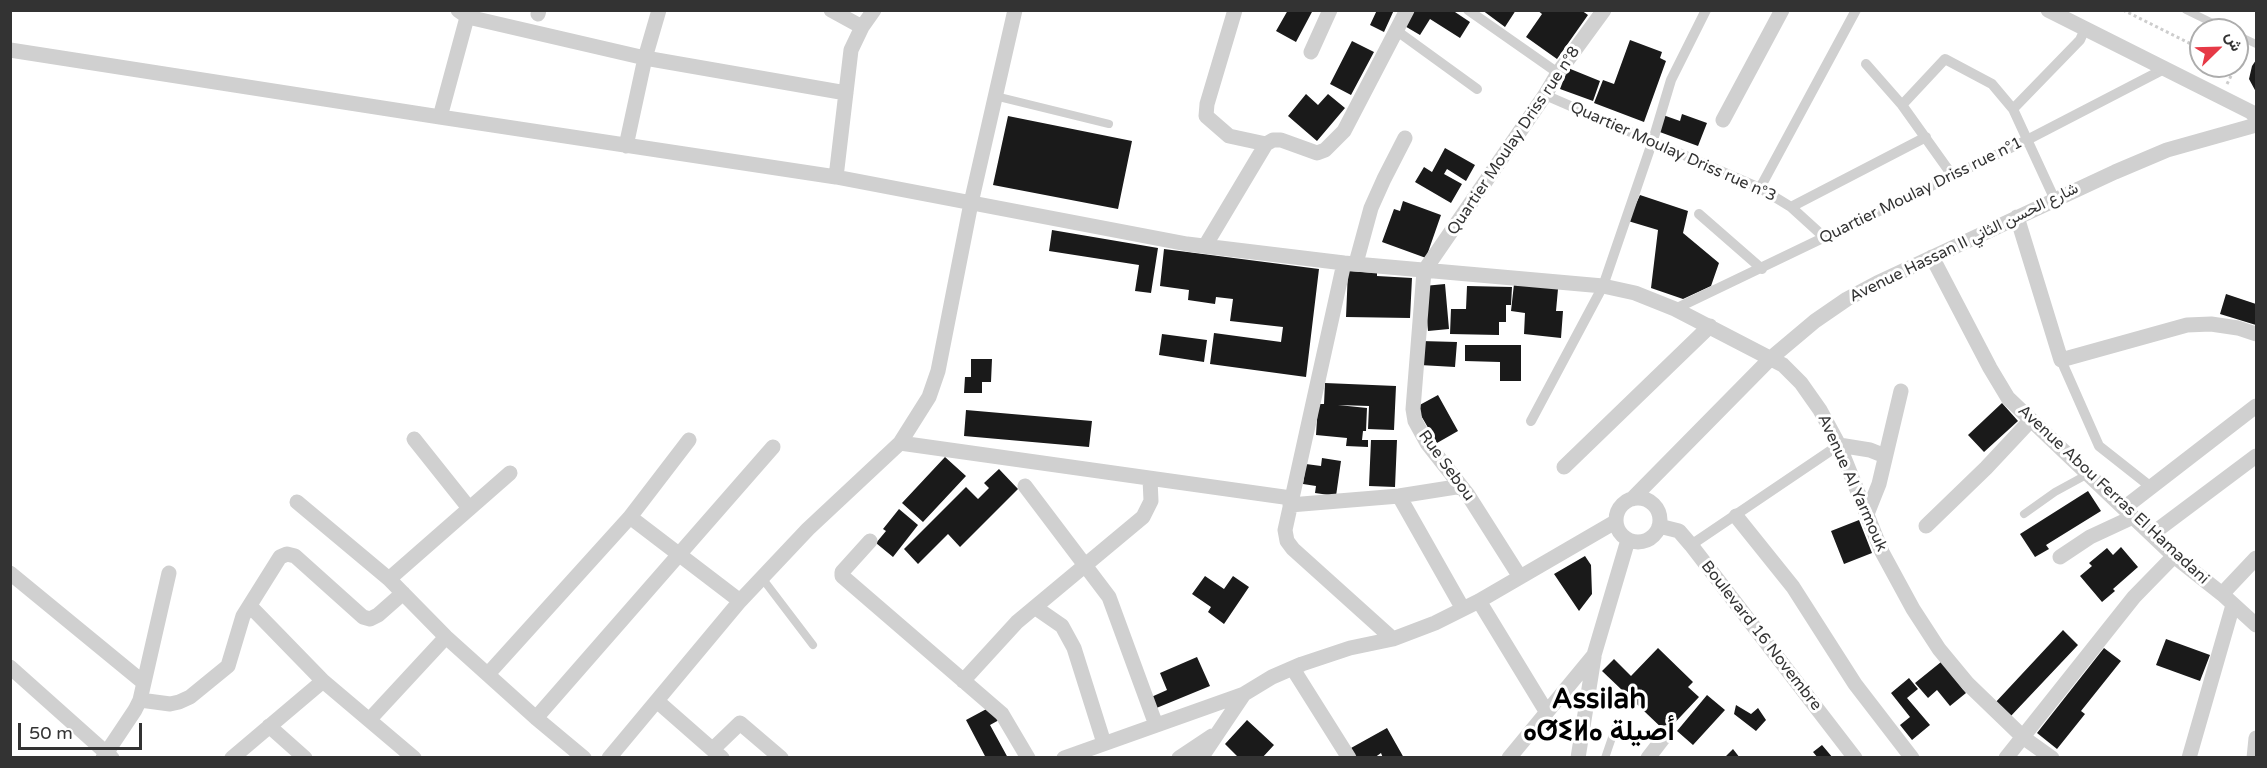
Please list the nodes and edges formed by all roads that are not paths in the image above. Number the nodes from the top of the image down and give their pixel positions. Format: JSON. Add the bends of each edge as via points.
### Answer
{"nodes":[{"id":1,"x":659,"y":10,"type":"edge"},
{"id":2,"x":831,"y":10,"type":"edge"},
{"id":3,"x":874,"y":10,"type":"edge"},
{"id":4,"x":1015,"y":10,"type":"edge"},
{"id":5,"x":1234,"y":10,"type":"edge"},
{"id":6,"x":1330,"y":10,"type":"edge"},
{"id":7,"x":1407,"y":10,"type":"edge"},
{"id":8,"x":1468,"y":10,"type":"edge"},
{"id":9,"x":1604,"y":10,"type":"edge"},
{"id":10,"x":1706,"y":10,"type":"edge"},
{"id":11,"x":1782,"y":10,"type":"edge"},
{"id":12,"x":1856,"y":10,"type":"edge"},
{"id":13,"x":2048,"y":10,"type":"edge"},
{"id":14,"x":2186,"y":10,"type":"edge"},
{"id":15,"x":465,"y":13,"type":"edge"},
{"id":16,"x":2202,"y":18,"type":"edge"},
{"id":17,"x":862,"y":27,"type":"junction"},
{"id":18,"x":2085,"y":29,"type":"junction"},
{"id":19,"x":1397,"y":31,"type":"junction"},
{"id":20,"x":10,"y":50,"type":"edge"},
{"id":21,"x":1311,"y":52,"type":"dead end"},
{"id":22,"x":645,"y":58,"type":"junction"},
{"id":23,"x":1866,"y":63,"type":"dead end"},
{"id":24,"x":2166,"y":68,"type":"junction"},
{"id":25,"x":1558,"y":73,"type":"junction"},
{"id":26,"x":1477,"y":89,"type":"dead end"},
{"id":27,"x":846,"y":93,"type":"junction"},
{"id":28,"x":1545,"y":94,"type":"junction"},
{"id":29,"x":995,"y":96,"type":"junction"},
{"id":30,"x":1902,"y":105,"type":"junction"},
{"id":31,"x":2013,"y":109,"type":"junction"},
{"id":32,"x":2254,"y":115,"type":"edge"},
{"id":33,"x":440,"y":117,"type":"junction"},
{"id":34,"x":1723,"y":120,"type":"dead end"},
{"id":35,"x":1109,"y":124,"type":"dead end"},
{"id":36,"x":1926,"y":137,"type":"junction"},
{"id":37,"x":1405,"y":138,"type":"dead end"},
{"id":38,"x":1653,"y":140,"type":"junction"},
{"id":39,"x":2026,"y":140,"type":"junction"},
{"id":40,"x":1266,"y":144,"type":"junction"},
{"id":41,"x":626,"y":146,"type":"junction"},
{"id":42,"x":1952,"y":176,"type":"junction"},
{"id":43,"x":836,"y":177,"type":"junction"},
{"id":44,"x":1760,"y":188,"type":"junction"},
{"id":45,"x":2055,"y":200,"type":"junction"},
{"id":46,"x":971,"y":203,"type":"junction"},
{"id":47,"x":1791,"y":207,"type":"junction"},
{"id":48,"x":1699,"y":214,"type":"dead end"},
{"id":49,"x":2017,"y":217,"type":"junction"},
{"id":50,"x":1824,"y":237,"type":"junction"},
{"id":51,"x":1205,"y":246,"type":"junction"},
{"id":52,"x":1932,"y":257,"type":"junction"},
{"id":53,"x":1350,"y":263,"type":"junction"},
{"id":54,"x":1762,"y":269,"type":"junction"},
{"id":55,"x":1424,"y":272,"type":"junction"},
{"id":56,"x":1603,"y":286,"type":"junction"},
{"id":57,"x":1675,"y":309,"type":"junction"},
{"id":58,"x":1710,"y":326,"type":"junction"},
{"id":59,"x":2256,"y":334,"type":"edge"},
{"id":60,"x":1771,"y":358,"type":"junction"},
{"id":61,"x":2061,"y":360,"type":"junction"},
{"id":62,"x":1901,"y":391,"type":"dead end"},
{"id":63,"x":2256,"y":406,"type":"edge"},
{"id":64,"x":2030,"y":420,"type":"junction"},
{"id":65,"x":1532,"y":421,"type":"dead end"},
{"id":66,"x":414,"y":439,"type":"dead end"},
{"id":67,"x":690,"y":440,"type":"dead end"},
{"id":68,"x":900,"y":443,"type":"junction"},
{"id":69,"x":1839,"y":445,"type":"junction"},
{"id":70,"x":773,"y":447,"type":"dead end"},
{"id":71,"x":1885,"y":456,"type":"junction"},
{"id":72,"x":2256,"y":456,"type":"edge"},
{"id":73,"x":1564,"y":467,"type":"dead end"},
{"id":74,"x":510,"y":473,"type":"dead end"},
{"id":75,"x":2088,"y":474,"type":"junction"},
{"id":76,"x":1149,"y":479,"type":"junction"},
{"id":77,"x":1025,"y":486,"type":"dead end"},
{"id":78,"x":2151,"y":487,"type":"junction"},
{"id":79,"x":1462,"y":488,"type":"junction"},
{"id":80,"x":1399,"y":496,"type":"junction"},
{"id":81,"x":1632,"y":499,"type":"junction"},
{"id":82,"x":297,"y":502,"type":"dead end"},
{"id":83,"x":1291,"y":502,"type":"junction"},
{"id":84,"x":469,"y":508,"type":"junction"},
{"id":85,"x":2128,"y":512,"type":"junction"},
{"id":86,"x":1867,"y":514,"type":"junction"},
{"id":87,"x":2024,"y":514,"type":"dead end"},
{"id":88,"x":1736,"y":516,"type":"junction"},
{"id":89,"x":630,"y":517,"type":"junction"},
{"id":90,"x":1616,"y":522,"type":"junction"},
{"id":91,"x":1659,"y":526,"type":"junction"},
{"id":92,"x":1926,"y":526,"type":"dead end"},
{"id":93,"x":2152,"y":534,"type":"junction"},
{"id":94,"x":1628,"y":540,"type":"junction"},
{"id":95,"x":870,"y":541,"type":"dead end"},
{"id":96,"x":1691,"y":545,"type":"junction"},
{"id":97,"x":680,"y":553,"type":"junction"},
{"id":98,"x":2174,"y":556,"type":"junction"},
{"id":99,"x":2060,"y":557,"type":"dead end"},
{"id":100,"x":2256,"y":558,"type":"edge"},
{"id":101,"x":1083,"y":565,"type":"junction"},
{"id":102,"x":10,"y":573,"type":"edge"},
{"id":103,"x":169,"y":573,"type":"dead end"},
{"id":104,"x":1520,"y":577,"type":"junction"},
{"id":105,"x":762,"y":578,"type":"junction"},
{"id":106,"x":388,"y":579,"type":"junction"},
{"id":107,"x":403,"y":593,"type":"junction"},
{"id":108,"x":2222,"y":594,"type":"junction"},
{"id":109,"x":740,"y":601,"type":"junction"},
{"id":110,"x":1479,"y":601,"type":"junction"},
{"id":111,"x":2233,"y":605,"type":"junction"},
{"id":112,"x":250,"y":606,"type":"junction"},
{"id":113,"x":1036,"y":608,"type":"junction"},
{"id":114,"x":1463,"y":609,"type":"junction"},
{"id":115,"x":2256,"y":625,"type":"edge"},
{"id":116,"x":446,"y":637,"type":"junction"},
{"id":117,"x":1393,"y":639,"type":"junction"},
{"id":118,"x":813,"y":645,"type":"dead end"},
{"id":119,"x":1594,"y":656,"type":"junction"},
{"id":120,"x":10,"y":667,"type":"edge"},
{"id":121,"x":1293,"y":669,"type":"junction"},
{"id":122,"x":488,"y":674,"type":"junction"},
{"id":123,"x":323,"y":681,"type":"junction"},
{"id":124,"x":963,"y":681,"type":"junction"},
{"id":125,"x":144,"y":683,"type":"junction"},
{"id":126,"x":1244,"y":694,"type":"junction"},
{"id":127,"x":140,"y":700,"type":"junction"},
{"id":128,"x":657,"y":700,"type":"junction"},
{"id":129,"x":1546,"y":711,"type":"junction"},
{"id":130,"x":536,"y":718,"type":"junction"},
{"id":131,"x":370,"y":719,"type":"junction"},
{"id":132,"x":1617,"y":723,"type":"dead end"},
{"id":133,"x":1156,"y":725,"type":"junction"},
{"id":134,"x":269,"y":726,"type":"junction"},
{"id":135,"x":1218,"y":732,"type":"junction"},
{"id":136,"x":1668,"y":732,"type":"dead end"},
{"id":137,"x":2024,"y":738,"type":"junction"},
{"id":138,"x":2256,"y":738,"type":"edge"},
{"id":139,"x":1104,"y":743,"type":"junction"},
{"id":140,"x":718,"y":753,"type":"edge"},
{"id":141,"x":107,"y":756,"type":"edge"},
{"id":142,"x":232,"y":758,"type":"edge"},
{"id":143,"x":305,"y":758,"type":"edge"},
{"id":144,"x":414,"y":758,"type":"edge"},
{"id":145,"x":584,"y":758,"type":"edge"},
{"id":146,"x":609,"y":758,"type":"edge"},
{"id":147,"x":781,"y":758,"type":"edge"},
{"id":148,"x":1028,"y":758,"type":"edge"},
{"id":149,"x":1064,"y":758,"type":"edge"},
{"id":150,"x":1179,"y":758,"type":"edge"},
{"id":151,"x":1201,"y":758,"type":"edge"},
{"id":152,"x":1349,"y":758,"type":"edge"},
{"id":153,"x":1509,"y":758,"type":"edge"},
{"id":154,"x":1578,"y":758,"type":"edge"},
{"id":155,"x":1605,"y":758,"type":"edge"},
{"id":156,"x":1648,"y":758,"type":"edge"},
{"id":157,"x":1855,"y":758,"type":"edge"},
{"id":158,"x":1912,"y":758,"type":"edge"},
{"id":159,"x":2006,"y":758,"type":"edge"},
{"id":160,"x":2052,"y":758,"type":"edge"},
{"id":161,"x":2189,"y":758,"type":"edge"},
{"id":162,"x":2254,"y":758,"type":"edge"}],
"edges":[{"from":1,"to":22,"type":"street"},
{"from":2,"to":17,"type":"street"},
{"from":3,"to":17,"type":"street"},
{"from":4,"to":29,"type":"street"},
{"from":5,"to":40,"type":"street","via":[[1206,116],[1228,136]]},
{"from":6,"to":21,"type":"street"},
{"from":7,"to":19,"type":"street"},
{"from":8,"to":25,"type":"street"},
{"from":9,"to":25,"type":"street","name":"Quartier Moulay Driss rue n°8"},
{"from":10,"to":38,"type":"street","via":[[1671,80]]},
{"from":11,"to":34,"type":"street"},
{"from":12,"to":44,"type":"street"},
{"from":13,"to":18,"type":"street"},
{"from":14,"to":16,"type":"lane"},
{"from":15,"to":22,"type":"street"},
{"from":15,"to":33,"type":"street"},
{"from":17,"to":27,"type":"street","via":[[851,51]]},
{"from":18,"to":24,"type":"street"},
{"from":18,"to":31,"type":"street","via":[[2080,40]]},
{"from":19,"to":26,"type":"street"},
{"from":19,"to":40,"type":"street","via":[[1344,131],[1325,150],[1317,153],[1281,140]]},
{"from":20,"to":33,"type":"street","name":"Avenue Al Yarmouk"},
{"from":22,"to":27,"type":"street"},
{"from":22,"to":41,"type":"street"},
{"from":23,"to":30,"type":"street"},
{"from":24,"to":32,"type":"street"},
{"from":24,"to":39,"type":"street","name":"Quartier Moulay Driss rue n°1"},
{"from":25,"to":28,"type":"street","name":"Quartier Moulay Driss rue n°8"},
{"from":27,"to":43,"type":"street"},
{"from":28,"to":38,"type":"street","name":"Quartier Moulay Driss rue n°3"},
{"from":28,"to":55,"type":"street","name":"Quartier Moulay Driss rue n°8"},
{"from":29,"to":35,"type":"lane"},
{"from":29,"to":46,"type":"street"},
{"from":30,"to":31,"type":"street","via":[[1945,59],[1992,84]]},
{"from":30,"to":36,"type":"street"},
{"from":31,"to":39,"type":"street"},
{"from":32,"to":45,"type":"street","name":"Avenue Hassan II شارع الحسن الثاني"},
{"from":33,"to":41,"type":"street","name":"Avenue Al Yarmouk"},
{"from":36,"to":42,"type":"street"},
{"from":36,"to":47,"type":"street"},
{"from":37,"to":53,"type":"street","via":[[1383,178]]},
{"from":38,"to":44,"type":"street","name":"Quartier Moulay Driss rue n°3"},
{"from":38,"to":56,"type":"street"},
{"from":39,"to":42,"type":"street","name":"Quartier Moulay Driss rue n°1"},
{"from":39,"to":45,"type":"street"},
{"from":40,"to":51,"type":"street"},
{"from":41,"to":43,"type":"street","name":"Avenue Al Yarmouk"},
{"from":42,"to":50,"type":"street","name":"Quartier Moulay Driss rue n°1"},
{"from":43,"to":46,"type":"street","name":"Avenue Al Yarmouk"},
{"from":44,"to":47,"type":"street","name":"Quartier Moulay Driss rue n°3"},
{"from":45,"to":49,"type":"street","name":"Avenue Hassan II شارع الحسن الثاني"},
{"from":46,"to":51,"type":"street","name":"Avenue Al Yarmouk"},
{"from":46,"to":68,"type":"street","via":[[938,371],[929,397]]},
{"from":47,"to":50,"type":"street","name":"Quartier Moulay Driss rue n°3"},
{"from":48,"to":54,"type":"street"},
{"from":49,"to":52,"type":"street","name":"Avenue Hassan II شارع الحسن الثاني"},
{"from":49,"to":61,"type":"street"},
{"from":50,"to":54,"type":"street","name":"Quartier Moulay Driss rue n°1"},
{"from":51,"to":53,"type":"street","name":"Avenue Al Yarmouk"},
{"from":52,"to":60,"type":"street","name":"Avenue Hassan II شارع الحسن الثاني","via":[[1847,299]]},
{"from":52,"to":64,"type":"street","name":"Avenue Abou Ferras El Hamadani","via":[[2008,398]]},
{"from":53,"to":55,"type":"street","name":"Avenue Al Yarmouk"},
{"from":53,"to":83,"type":"street"},
{"from":54,"to":57,"type":"street","name":"Quartier Moulay Driss rue n°1"},
{"from":55,"to":56,"type":"street","name":"Avenue Al Yarmouk","via":[[1442,270]]},
{"from":55,"to":79,"type":"street","name":"Rue Sebou","via":[[1415,421]]},
{"from":56,"to":57,"type":"street","name":"Avenue Al Yarmouk","via":[[1635,293]]},
{"from":56,"to":65,"type":"street"},
{"from":57,"to":58,"type":"street","name":"Avenue Al Yarmouk"},
{"from":58,"to":60,"type":"street","name":"Avenue Al Yarmouk"},
{"from":58,"to":73,"type":"street"},
{"from":59,"to":61,"type":"street","via":[[2211,324],[2187,325]]},
{"from":60,"to":69,"type":"street","name":"Avenue Al Yarmouk","via":[[1801,382]]},
{"from":60,"to":81,"type":"street","name":"Avenue Hassan II شارع الحسن الثاني"},
{"from":61,"to":78,"type":"street","via":[[2099,446]]},
{"from":62,"to":71,"type":"street"},
{"from":63,"to":78,"type":"street"},
{"from":64,"to":75,"type":"street","name":"Avenue Abou Ferras El Hamadani"},
{"from":64,"to":92,"type":"street"},
{"from":66,"to":84,"type":"street"},
{"from":67,"to":89,"type":"street"},
{"from":68,"to":76,"type":"street"},
{"from":68,"to":105,"type":"street"},
{"from":69,"to":71,"type":"street"},
{"from":69,"to":86,"type":"street","name":"Avenue Al Yarmouk"},
{"from":69,"to":88,"type":"street"},
{"from":70,"to":97,"type":"street"},
{"from":71,"to":86,"type":"street"},
{"from":72,"to":93,"type":"street"},
{"from":74,"to":84,"type":"street"},
{"from":75,"to":85,"type":"street","name":"Avenue Abou Ferras El Hamadani"},
{"from":75,"to":87,"type":"lane"},
{"from":76,"to":83,"type":"street"},
{"from":76,"to":101,"type":"street","via":[[1151,501],[1143,517]]},
{"from":77,"to":101,"type":"street"},
{"from":78,"to":85,"type":"street"},
{"from":79,"to":80,"type":"street"},
{"from":79,"to":104,"type":"street","name":"Rue Sebou"},
{"from":80,"to":83,"type":"street"},
{"from":80,"to":114,"type":"street"},
{"from":81,"to":90,"type":"street","via":[[1620,507]]},
{"from":81,"to":91,"type":"street","via":[[1640,498],[1653,505]]},
{"from":82,"to":106,"type":"street"},
{"from":83,"to":117,"type":"street","via":[[1285,530],[1287,541]]},
{"from":84,"to":106,"type":"street"},
{"from":85,"to":93,"type":"street","name":"Avenue Abou Ferras El Hamadani"},
{"from":85,"to":99,"type":"street"},
{"from":86,"to":137,"type":"street","name":"Avenue Al Yarmouk","via":[[1882,552],[1939,649],[1968,684]]},
{"from":88,"to":96,"type":"street"},
{"from":88,"to":158,"type":"street","via":[[1793,587],[1855,684]]},
{"from":89,"to":97,"type":"street"},
{"from":89,"to":122,"type":"street"},
{"from":90,"to":94,"type":"street","via":[[1617,529]]},
{"from":90,"to":104,"type":"street"},
{"from":91,"to":94,"type":"street","via":[[1643,542]]},
{"from":91,"to":96,"type":"street","name":"Boulevard 16 Novembre","via":[[1679,531]]},
{"from":93,"to":98,"type":"street","name":"Avenue Abou Ferras El Hamadani"},
{"from":94,"to":119,"type":"street"},
{"from":95,"to":124,"type":"street","via":[[842,576]]},
{"from":96,"to":157,"type":"street","name":"Boulevard 16 Novembre"},
{"from":97,"to":109,"type":"street"},
{"from":97,"to":130,"type":"street"},
{"from":98,"to":108,"type":"street","name":"Avenue Abou Ferras El Hamadani"},
{"from":98,"to":137,"type":"street","via":[[2134,597]]},
{"from":100,"to":108,"type":"street"},
{"from":101,"to":113,"type":"street"},
{"from":101,"to":133,"type":"street","via":[[1109,597]]},
{"from":102,"to":125,"type":"street"},
{"from":103,"to":125,"type":"street"},
{"from":104,"to":110,"type":"street"},
{"from":105,"to":109,"type":"street"},
{"from":105,"to":118,"type":"lane"},
{"from":106,"to":107,"type":"street"},
{"from":107,"to":112,"type":"street","via":[[378,615],[363,617],[295,556],[287,554],[280,557]]},
{"from":107,"to":116,"type":"street"},
{"from":108,"to":111,"type":"street","name":"Avenue Abou Ferras El Hamadani"},
{"from":109,"to":128,"type":"street"},
{"from":110,"to":114,"type":"street"},
{"from":110,"to":129,"type":"street"},
{"from":111,"to":115,"type":"street","name":"Avenue Abou Ferras El Hamadani"},
{"from":111,"to":161,"type":"street"},
{"from":112,"to":123,"type":"street"},
{"from":112,"to":127,"type":"street","via":[[243,616],[228,666],[178,702]]},
{"from":113,"to":124,"type":"street","via":[[1017,622]]},
{"from":113,"to":139,"type":"street","via":[[1062,626],[1074,648]]},
{"from":114,"to":117,"type":"street"},
{"from":116,"to":122,"type":"street"},
{"from":116,"to":131,"type":"street"},
{"from":117,"to":121,"type":"street","via":[[1350,648]]},
{"from":119,"to":129,"type":"street"},
{"from":119,"to":154,"type":"street"},
{"from":120,"to":141,"type":"street"},
{"from":121,"to":126,"type":"street"},
{"from":121,"to":152,"type":"street"},
{"from":122,"to":130,"type":"street"},
{"from":123,"to":131,"type":"street"},
{"from":123,"to":134,"type":"street"},
{"from":124,"to":148,"type":"street","via":[[1002,714]]},
{"from":125,"to":127,"type":"street"},
{"from":126,"to":133,"type":"street"},
{"from":126,"to":135,"type":"street"},
{"from":127,"to":141,"type":"street"},
{"from":128,"to":140,"type":"street"},
{"from":128,"to":146,"type":"street"},
{"from":129,"to":153,"type":"street"},
{"from":130,"to":145,"type":"street"},
{"from":131,"to":144,"type":"street"},
{"from":132,"to":155,"type":"lane"},
{"from":133,"to":139,"type":"street"},
{"from":134,"to":142,"type":"street"},
{"from":134,"to":143,"type":"street"},
{"from":135,"to":150,"type":"street"},
{"from":135,"to":151,"type":"street"},
{"from":136,"to":156,"type":"street"},
{"from":137,"to":159,"type":"street"},
{"from":137,"to":160,"type":"street","name":"Avenue Al Yarmouk"},
{"from":138,"to":162,"type":"street"},
{"from":139,"to":149,"type":"street"},
{"from":140,"to":147,"type":"street","via":[[737,724],[743,723]]}]}
